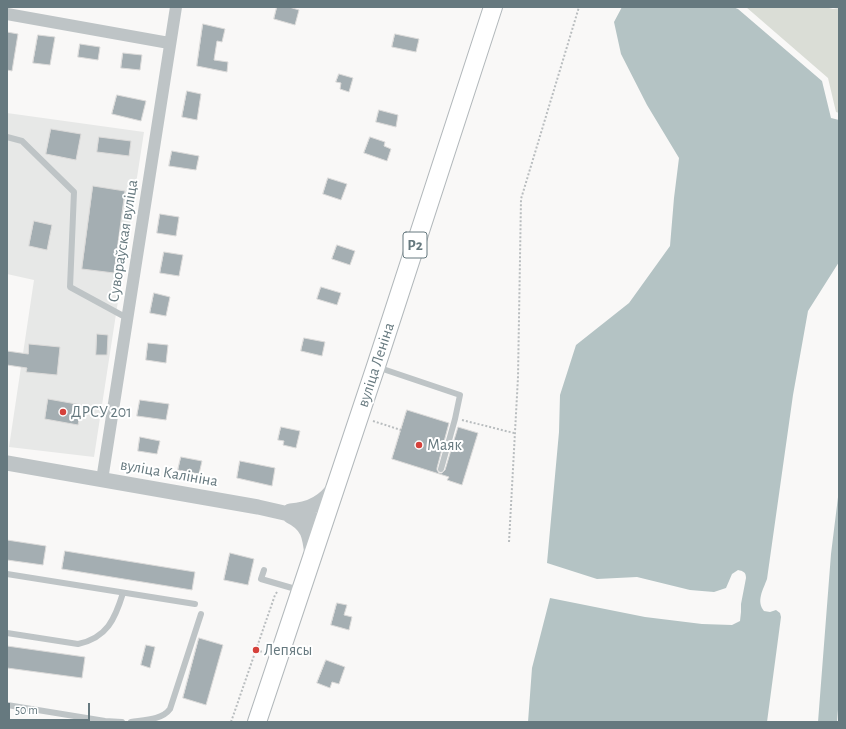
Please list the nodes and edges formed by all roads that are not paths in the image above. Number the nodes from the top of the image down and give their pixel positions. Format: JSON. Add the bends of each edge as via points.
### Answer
{"nodes":[{"id":1,"x":176,"y":7,"type":"edge"},
{"id":2,"x":493,"y":7,"type":"edge"},
{"id":3,"x":7,"y":14,"type":"edge"},
{"id":4,"x":170,"y":43,"type":"junction"},
{"id":5,"x":7,"y":137,"type":"edge"},
{"id":6,"x":127,"y":318,"type":"junction"},
{"id":7,"x":376,"y":366,"type":"junction"},
{"id":8,"x":7,"y":464,"type":"edge"},
{"id":9,"x":441,"y":469,"type":"dead end"},
{"id":10,"x":102,"y":480,"type":"junction"},
{"id":11,"x":337,"y":483,"type":"junction"},
{"id":12,"x":280,"y":511,"type":"junction"},
{"id":13,"x":324,"y":522,"type":"junction"},
{"id":14,"x":312,"y":557,"type":"junction"},
{"id":15,"x":264,"y":570,"type":"dead end"},
{"id":16,"x":7,"y":574,"type":"edge"},
{"id":17,"x":301,"y":590,"type":"junction"},
{"id":18,"x":123,"y":593,"type":"junction"},
{"id":19,"x":195,"y":604,"type":"dead end"},
{"id":20,"x":202,"y":614,"type":"dead end"},
{"id":21,"x":7,"y":633,"type":"edge"},
{"id":22,"x":7,"y":705,"type":"edge"},
{"id":23,"x":122,"y":722,"type":"edge"},
{"id":24,"x":131,"y":722,"type":"edge"},
{"id":25,"x":257,"y":722,"type":"edge"}],
"edges":[{"from":1,"to":4,"type":"street","name":"Сувораўская вуліца"},
{"from":2,"to":7,"type":"main road","name":"вуліца Леніна","number":"Р2"},
{"from":3,"to":4,"type":"street"},
{"from":4,"to":6,"type":"street","name":"Сувораўская вуліца"},
{"from":5,"to":6,"type":"lane","via":[[22,141],[74,192],[70,287]]},
{"from":6,"to":10,"type":"street","name":"Сувораўская вуліца"},
{"from":7,"to":9,"type":"lane","via":[[460,394]]},
{"from":7,"to":11,"type":"main road","name":"вуліца Леніна","number":"Р2"},
{"from":8,"to":10,"type":"street","name":"вуліца Калініна"},
{"from":10,"to":12,"type":"street","name":"вуліца Калініна"},
{"from":11,"to":12,"type":"street","via":[[332,491],[311,508]]},
{"from":11,"to":13,"type":"main road","name":"вуліца Леніна","number":"Р2"},
{"from":12,"to":13,"type":"street","name":"вуліца Калініна"},
{"from":12,"to":14,"type":"street","via":[[304,525],[310,539]]},
{"from":13,"to":14,"type":"main road","name":"вуліца Леніна","number":"Р2"},
{"from":14,"to":17,"type":"main road","name":"вуліца Леніна","number":"Р2"},
{"from":15,"to":17,"type":"lane","via":[[261,579]]},
{"from":16,"to":18,"type":"lane"},
{"from":17,"to":25,"type":"main road","name":"вуліца Леніна","number":"Р2"},
{"from":18,"to":19,"type":"lane"},
{"from":18,"to":21,"type":"lane","via":[[108,628],[89,642],[78,644]]},
{"from":20,"to":24,"type":"lane","via":[[170,709],[163,716]]},
{"from":22,"to":23,"type":"lane"}]}
